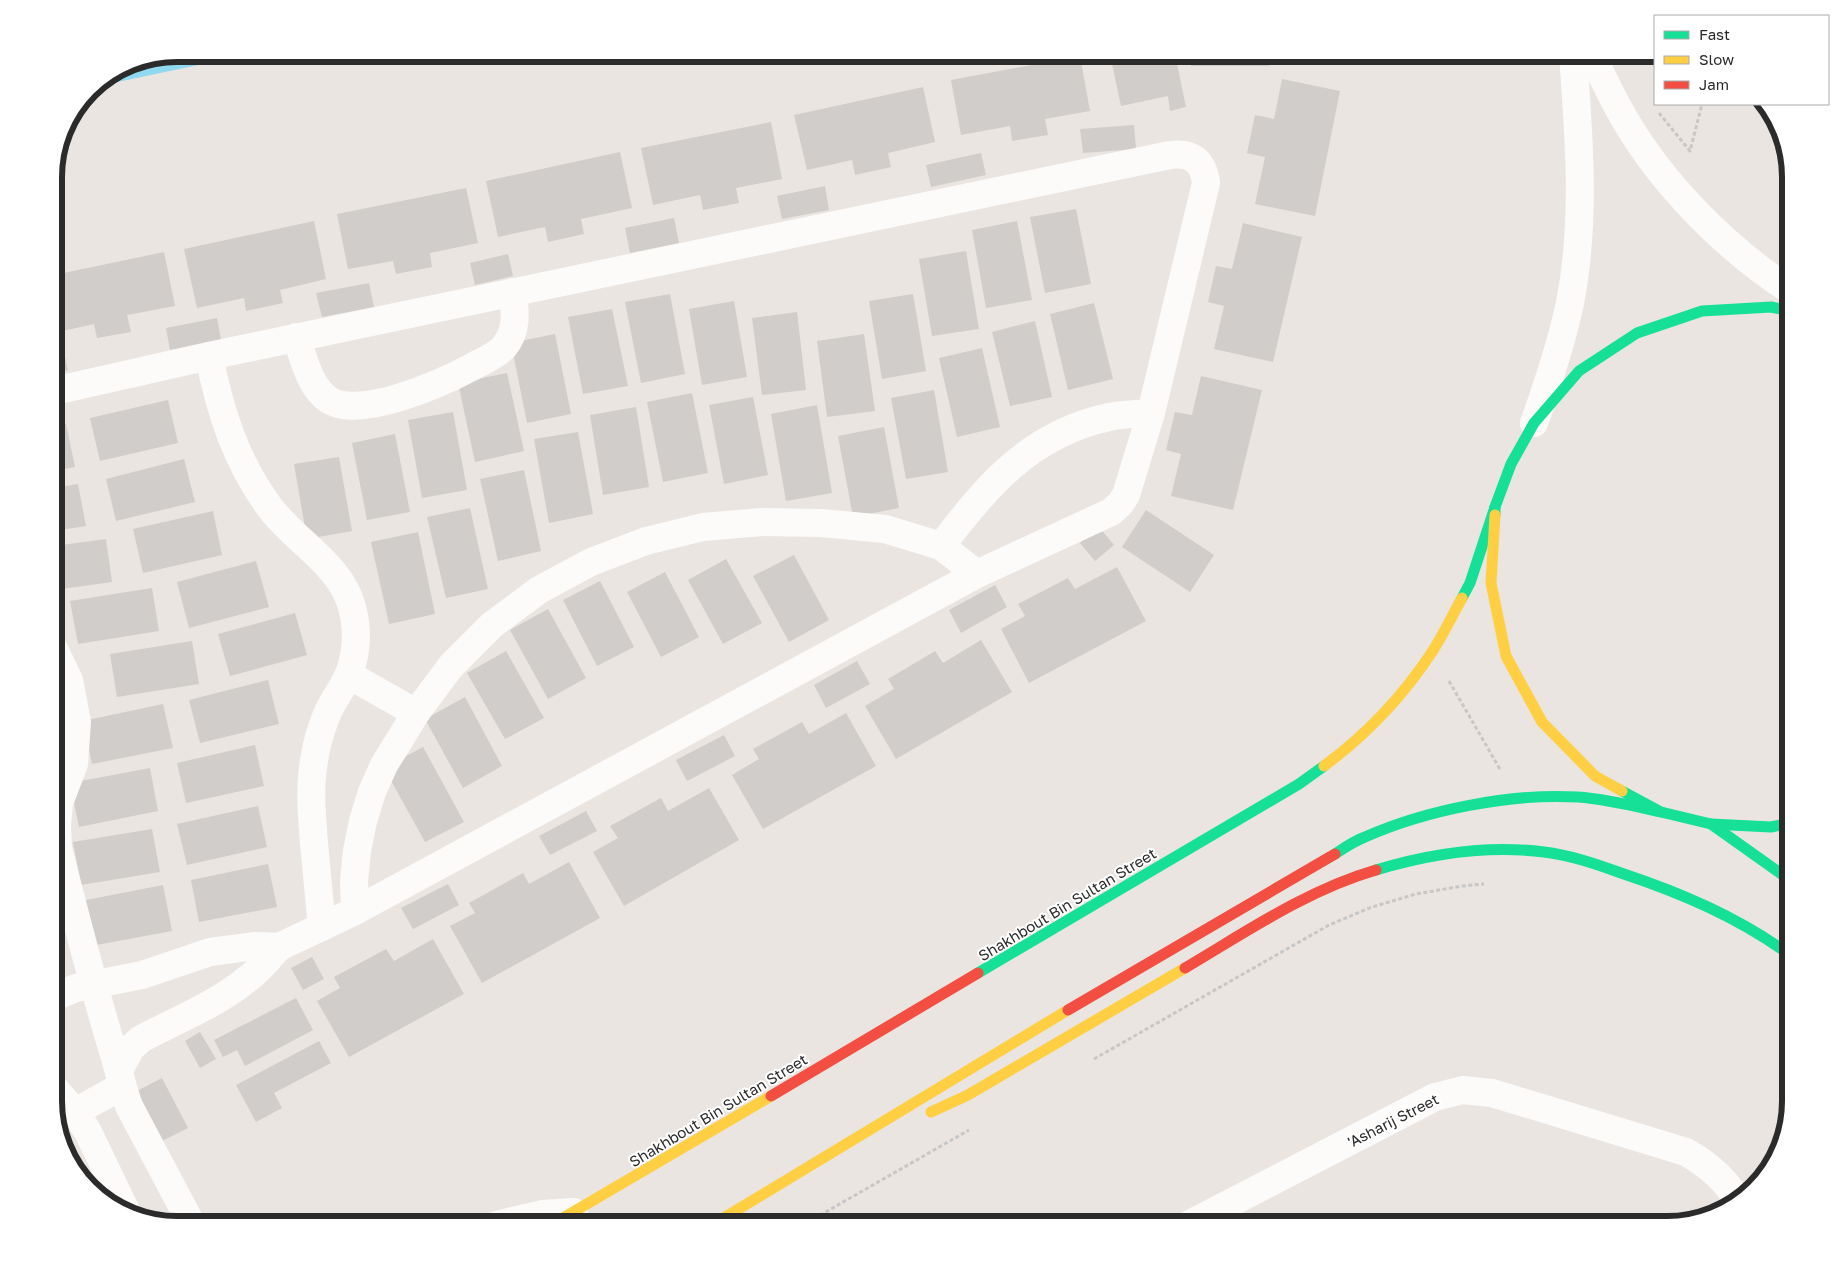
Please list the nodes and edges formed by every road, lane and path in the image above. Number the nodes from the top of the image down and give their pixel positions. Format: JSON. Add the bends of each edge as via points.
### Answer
{"nodes":[{"id":1,"x":1574,"y":62,"type":"edge"},
{"id":2,"x":1595,"y":62,"type":"edge"},
{"id":3,"x":1702,"y":105,"type":"edge"},
{"id":4,"x":1657,"y":110,"type":"dead end"},
{"id":5,"x":1782,"y":284,"type":"edge"},
{"id":6,"x":513,"y":292,"type":"junction"},
{"id":7,"x":1782,"y":309,"type":"edge"},
{"id":8,"x":296,"y":338,"type":"junction"},
{"id":9,"x":209,"y":356,"type":"junction"},
{"id":10,"x":63,"y":389,"type":"edge"},
{"id":11,"x":1151,"y":413,"type":"junction"},
{"id":12,"x":1534,"y":423,"type":"junction"},
{"id":13,"x":1495,"y":507,"type":"junction"},
{"id":14,"x":941,"y":546,"type":"junction"},
{"id":15,"x":977,"y":574,"type":"junction"},
{"id":16,"x":1432,"y":652,"type":"junction"},
{"id":17,"x":63,"y":666,"type":"edge"},
{"id":18,"x":348,"y":675,"type":"junction"},
{"id":19,"x":416,"y":713,"type":"junction"},
{"id":20,"x":63,"y":793,"type":"edge"},
{"id":21,"x":1517,"y":798,"type":"junction"},
{"id":22,"x":1662,"y":812,"type":"junction"},
{"id":23,"x":1711,"y":824,"type":"junction"},
{"id":24,"x":1782,"y":825,"type":"edge"},
{"id":25,"x":63,"y":868,"type":"edge"},
{"id":26,"x":1782,"y":874,"type":"edge"},
{"id":27,"x":1490,"y":884,"type":"dead end"},
{"id":28,"x":355,"y":911,"type":"junction"},
{"id":29,"x":322,"y":927,"type":"junction"},
{"id":30,"x":278,"y":946,"type":"junction"},
{"id":31,"x":1782,"y":949,"type":"edge"},
{"id":32,"x":92,"y":985,"type":"junction"},
{"id":33,"x":63,"y":993,"type":"edge"},
{"id":34,"x":1088,"y":1063,"type":"dead end"},
{"id":35,"x":120,"y":1078,"type":"junction"},
{"id":36,"x":63,"y":1098,"type":"edge"},
{"id":37,"x":75,"y":1112,"type":"junction"},
{"id":38,"x":918,"y":1117,"type":"dead end"},
{"id":39,"x":900,"y":1124,"type":"dead end"},
{"id":40,"x":975,"y":1127,"type":"dead end"},
{"id":41,"x":866,"y":1134,"type":"junction"},
{"id":42,"x":1734,"y":1194,"type":"edge"},
{"id":43,"x":121,"y":1202,"type":"edge"},
{"id":44,"x":574,"y":1212,"type":"junction"},
{"id":45,"x":187,"y":1216,"type":"edge"},
{"id":46,"x":534,"y":1216,"type":"edge"},
{"id":47,"x":567,"y":1216,"type":"edge"},
{"id":48,"x":727,"y":1216,"type":"edge"},
{"id":49,"x":819,"y":1216,"type":"edge"},
{"id":50,"x":1205,"y":1216,"type":"edge"}],
"edges":[{"from":1,"to":12,"type":"street","via":[[1581,177],[1578,240],[1570,302],[1555,364]]},
{"from":2,"to":5,"type":"street","via":[[1624,119],[1667,180],[1718,234]]},
{"from":3,"to":4,"type":"path","via":[[1690,151]]},
{"from":6,"to":8,"type":"street"},
{"from":6,"to":8,"type":"street","via":[[515,316],[511,337],[493,356],[410,394],[378,403],[342,405],[330,401],[311,379]]},
{"from":6,"to":11,"type":"street","via":[[1180,154],[1191,156],[1200,163],[1206,183]]},
{"from":7,"to":12,"type":"main road","name":"Shakhbout Bin Sultan Street","via":[[1771,307],[1702,311],[1636,333],[1579,371]]},
{"from":8,"to":9,"type":"street"},
{"from":9,"to":10,"type":"street"},
{"from":9,"to":18,"type":"street","via":[[217,396],[248,473],[271,508],[342,584],[352,606],[355,652]]},
{"from":11,"to":14,"type":"street","via":[[1110,417],[1065,431],[1025,454],[990,485]]},
{"from":11,"to":15,"type":"street","via":[[1126,495],[1120,504],[1102,517]]},
{"from":12,"to":13,"type":"main road","name":"Shakhbout Bin Sultan Street","via":[[1511,464]]},
{"from":13,"to":16,"type":"main road","name":"Shakhbout Bin Sultan Street","via":[[1470,583]]},
{"from":13,"to":22,"type":"main road","via":[[1491,583],[1506,656],[1542,722],[1595,776]]},
{"from":14,"to":15,"type":"street"},
{"from":14,"to":19,"type":"street","via":[[885,529],[821,522],[703,527],[646,541],[591,562],[557,580],[492,625],[451,666]]},
{"from":15,"to":28,"type":"street"},
{"from":16,"to":21,"type":"path"},
{"from":16,"to":44,"type":"main road","name":"Shakhbout Bin Sultan Street","via":[[1394,702],[1350,747],[1299,784]]},
{"from":17,"to":20,"type":"street","via":[[70,680],[77,722],[74,764]]},
{"from":18,"to":19,"type":"street"},
{"from":18,"to":29,"type":"street","via":[[319,737],[311,786]]},
{"from":19,"to":28,"type":"street","via":[[384,765],[363,821],[354,881]]},
{"from":21,"to":22,"type":"main road","via":[[1575,797],[1614,801]]},
{"from":21,"to":41,"type":"main road","via":[[1456,808],[1402,822],[1364,837],[1098,992]]},
{"from":22,"to":23,"type":"main road"},
{"from":23,"to":24,"type":"main road"},
{"from":23,"to":26,"type":"main road"},
{"from":25,"to":32,"type":"street"},
{"from":27,"to":34,"type":"path","via":[[1416,894],[1372,907],[1329,925]]},
{"from":28,"to":29,"type":"street"},
{"from":29,"to":30,"type":"street"},
{"from":30,"to":32,"type":"street","via":[[210,952],[142,975]]},
{"from":30,"to":35,"type":"street","via":[[264,964],[228,994],[141,1039],[131,1048]]},
{"from":31,"to":38,"type":"main road","via":[[1720,911],[1673,891],[1552,853],[1475,851],[1430,857],[1360,874],[1324,888],[968,1094]]},
{"from":32,"to":33,"type":"street"},
{"from":32,"to":35,"type":"street"},
{"from":35,"to":37,"type":"street"},
{"from":35,"to":45,"type":"street","via":[[129,1106]]},
{"from":36,"to":37,"type":"street"},
{"from":37,"to":43,"type":"street"},
{"from":39,"to":41,"type":"main road"},
{"from":40,"to":49,"type":"path"},
{"from":41,"to":48,"type":"main road"},
{"from":42,"to":50,"type":"street","name":"'Asharij Street","via":[[1718,1174],[1686,1152],[1492,1094],[1463,1090],[1435,1097]]},
{"from":44,"to":46,"type":"street"},
{"from":44,"to":47,"type":"main road","name":"Shakhbout Bin Sultan Street"}]}
